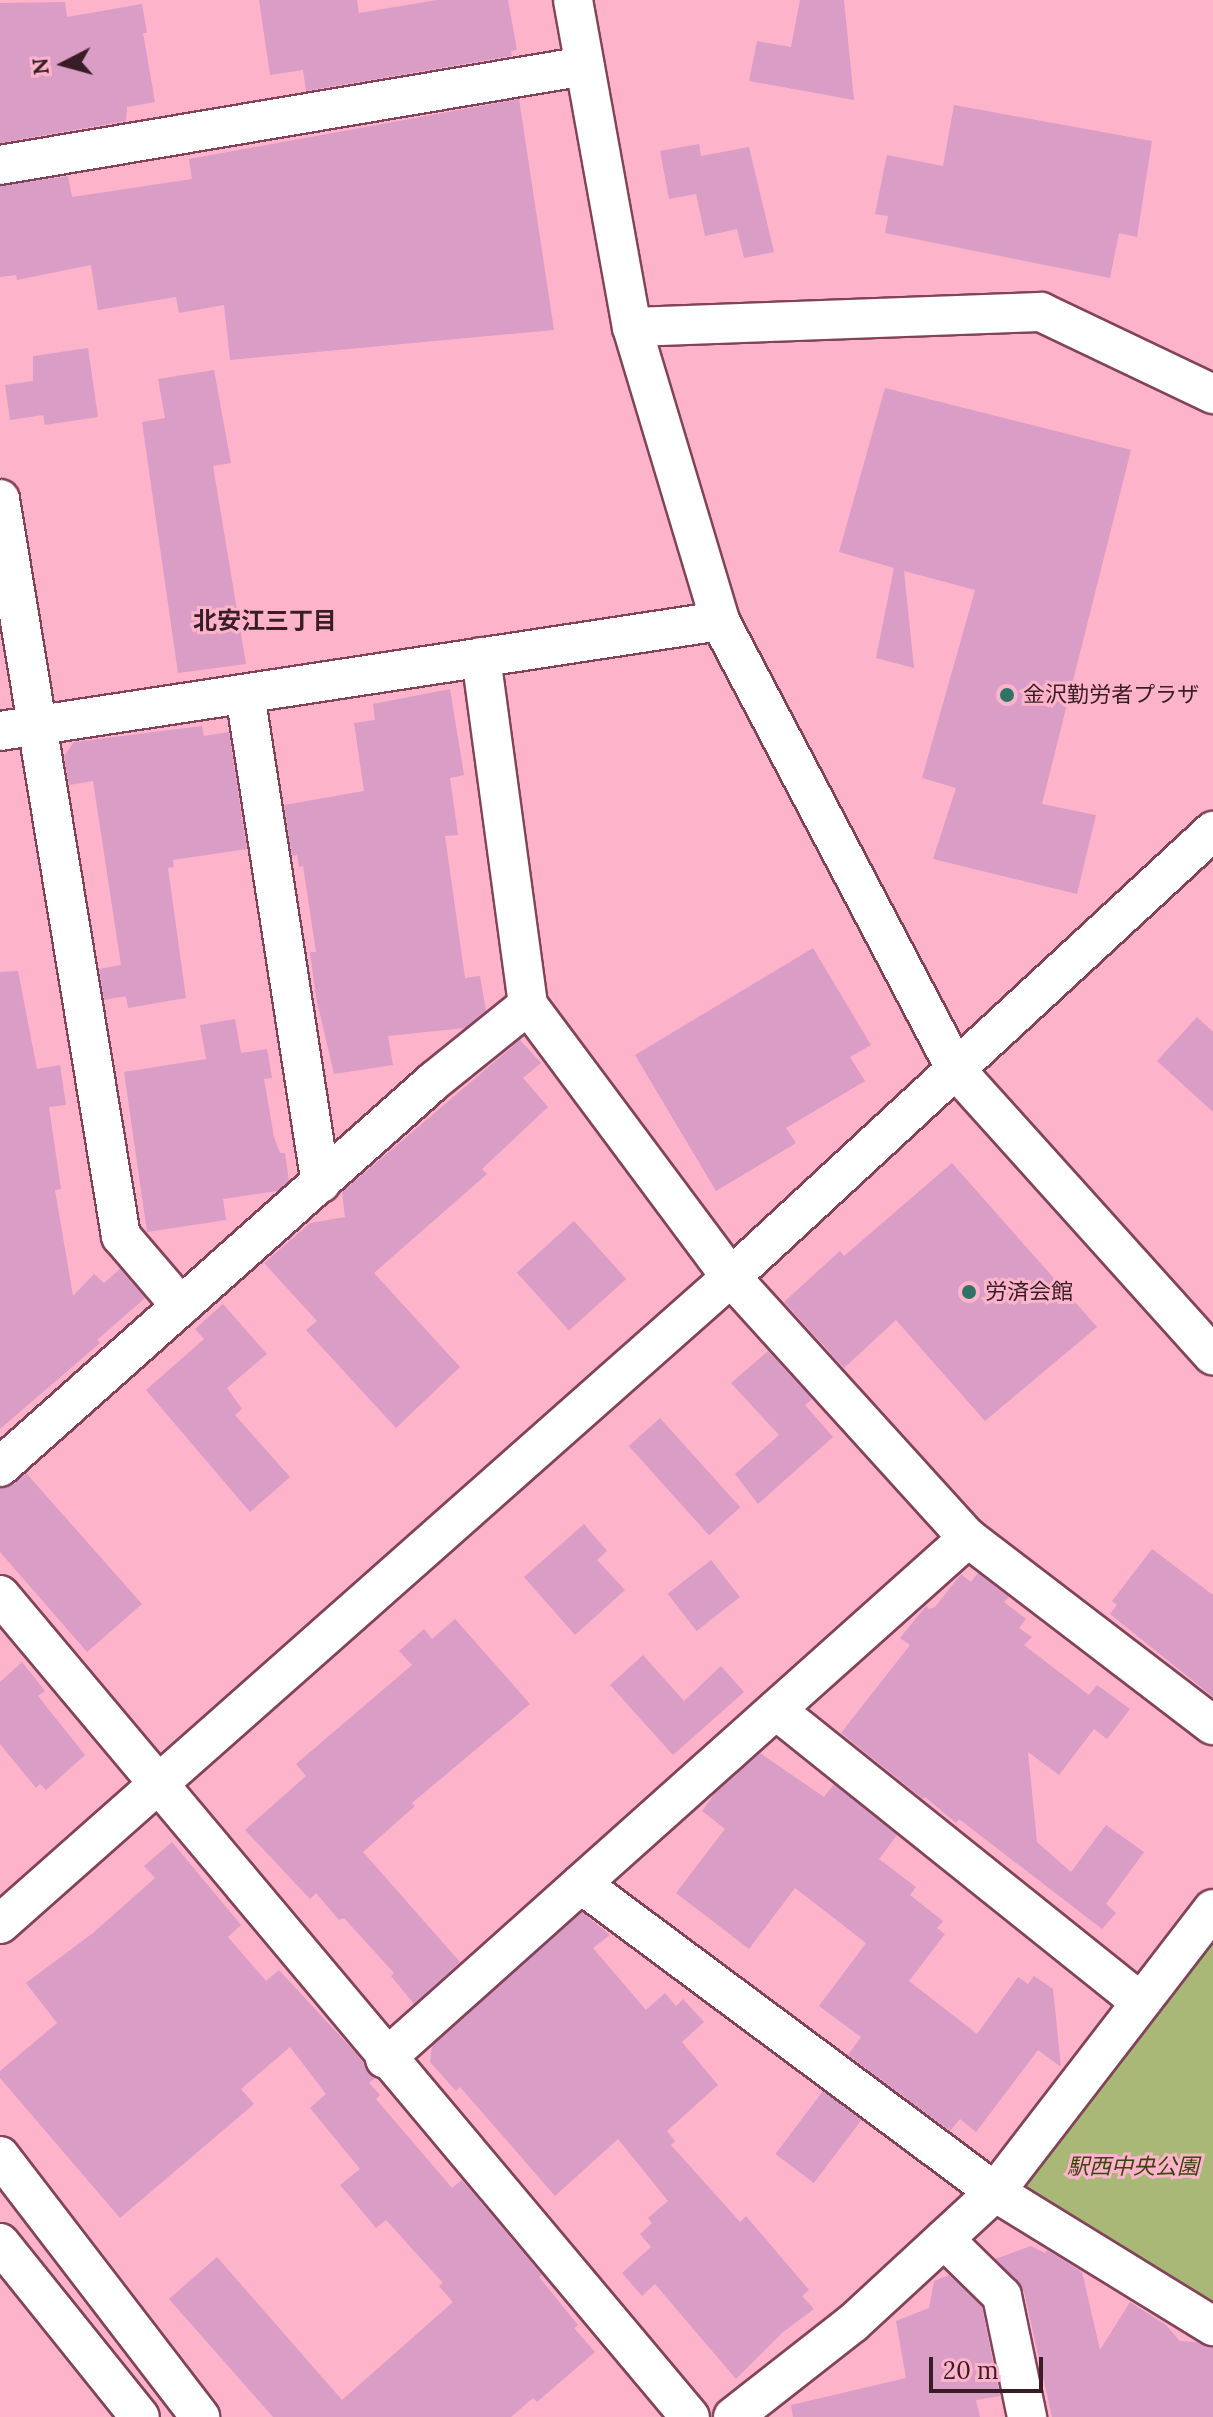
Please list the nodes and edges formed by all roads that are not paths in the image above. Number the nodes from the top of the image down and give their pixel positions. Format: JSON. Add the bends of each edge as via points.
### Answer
{"nodes":[{"id":1,"x":573,"y":0,"type":"edge"},
{"id":2,"x":585,"y":66,"type":"junction"},
{"id":3,"x":0,"y":165,"type":"edge"},
{"id":4,"x":632,"y":327,"type":"junction"},
{"id":5,"x":1213,"y":394,"type":"edge"},
{"id":6,"x":0,"y":499,"type":"edge"},
{"id":7,"x":720,"y":621,"type":"junction"},
{"id":8,"x":481,"y":657,"type":"junction"},
{"id":9,"x":245,"y":694,"type":"junction"},
{"id":10,"x":37,"y":725,"type":"junction"},
{"id":11,"x":0,"y":731,"type":"edge"},
{"id":12,"x":1213,"y":831,"type":"edge"},
{"id":13,"x":528,"y":1005,"type":"junction"},
{"id":14,"x":956,"y":1070,"type":"junction"},
{"id":15,"x":321,"y":1183,"type":"junction"},
{"id":16,"x":731,"y":1277,"type":"junction"},
{"id":17,"x":181,"y":1306,"type":"junction"},
{"id":18,"x":1213,"y":1355,"type":"edge"},
{"id":19,"x":0,"y":1467,"type":"edge"},
{"id":20,"x":968,"y":1538,"type":"junction"},
{"id":21,"x":0,"y":1595,"type":"edge"},
{"id":22,"x":776,"y":1710,"type":"junction"},
{"id":23,"x":1213,"y":1725,"type":"edge"},
{"id":24,"x":157,"y":1785,"type":"junction"},
{"id":25,"x":581,"y":1884,"type":"junction"},
{"id":26,"x":1213,"y":1909,"type":"edge"},
{"id":27,"x":0,"y":1924,"type":"edge"},
{"id":28,"x":1141,"y":2002,"type":"junction"},
{"id":29,"x":385,"y":2059,"type":"junction"},
{"id":30,"x":0,"y":2156,"type":"edge"},
{"id":31,"x":995,"y":2192,"type":"junction"},
{"id":32,"x":944,"y":2239,"type":"junction"},
{"id":33,"x":0,"y":2243,"type":"edge"},
{"id":34,"x":1213,"y":2326,"type":"edge"},
{"id":35,"x":140,"y":2417,"type":"edge"},
{"id":36,"x":200,"y":2417,"type":"edge"},
{"id":37,"x":690,"y":2417,"type":"edge"},
{"id":38,"x":733,"y":2417,"type":"edge"},
{"id":39,"x":1027,"y":2417,"type":"edge"}],
"edges":[{"from":1,"to":2,"type":"street"},
{"from":2,"to":3,"type":"street"},
{"from":2,"to":4,"type":"street"},
{"from":4,"to":5,"type":"street","via":[[1041,312]]},
{"from":4,"to":7,"type":"street"},
{"from":6,"to":10,"type":"street"},
{"from":7,"to":8,"type":"street"},
{"from":7,"to":14,"type":"street"},
{"from":8,"to":9,"type":"street"},
{"from":8,"to":13,"type":"street"},
{"from":9,"to":10,"type":"street"},
{"from":9,"to":15,"type":"street"},
{"from":10,"to":11,"type":"street"},
{"from":10,"to":17,"type":"street","via":[[121,1236]]},
{"from":12,"to":14,"type":"street"},
{"from":13,"to":15,"type":"street"},
{"from":13,"to":16,"type":"street"},
{"from":14,"to":16,"type":"street"},
{"from":14,"to":18,"type":"street"},
{"from":15,"to":17,"type":"street"},
{"from":16,"to":20,"type":"street"},
{"from":16,"to":24,"type":"street"},
{"from":17,"to":19,"type":"street"},
{"from":20,"to":22,"type":"street"},
{"from":20,"to":23,"type":"street"},
{"from":21,"to":24,"type":"street"},
{"from":22,"to":25,"type":"street"},
{"from":22,"to":28,"type":"street"},
{"from":24,"to":27,"type":"street"},
{"from":24,"to":29,"type":"street"},
{"from":25,"to":29,"type":"street"},
{"from":25,"to":31,"type":"street"},
{"from":26,"to":28,"type":"street"},
{"from":28,"to":31,"type":"street"},
{"from":29,"to":37,"type":"street"},
{"from":30,"to":36,"type":"street"},
{"from":31,"to":32,"type":"street"},
{"from":31,"to":34,"type":"street"},
{"from":32,"to":38,"type":"street","via":[[853,2323]]},
{"from":32,"to":39,"type":"street","via":[[1002,2296]]},
{"from":33,"to":35,"type":"street"}]}
